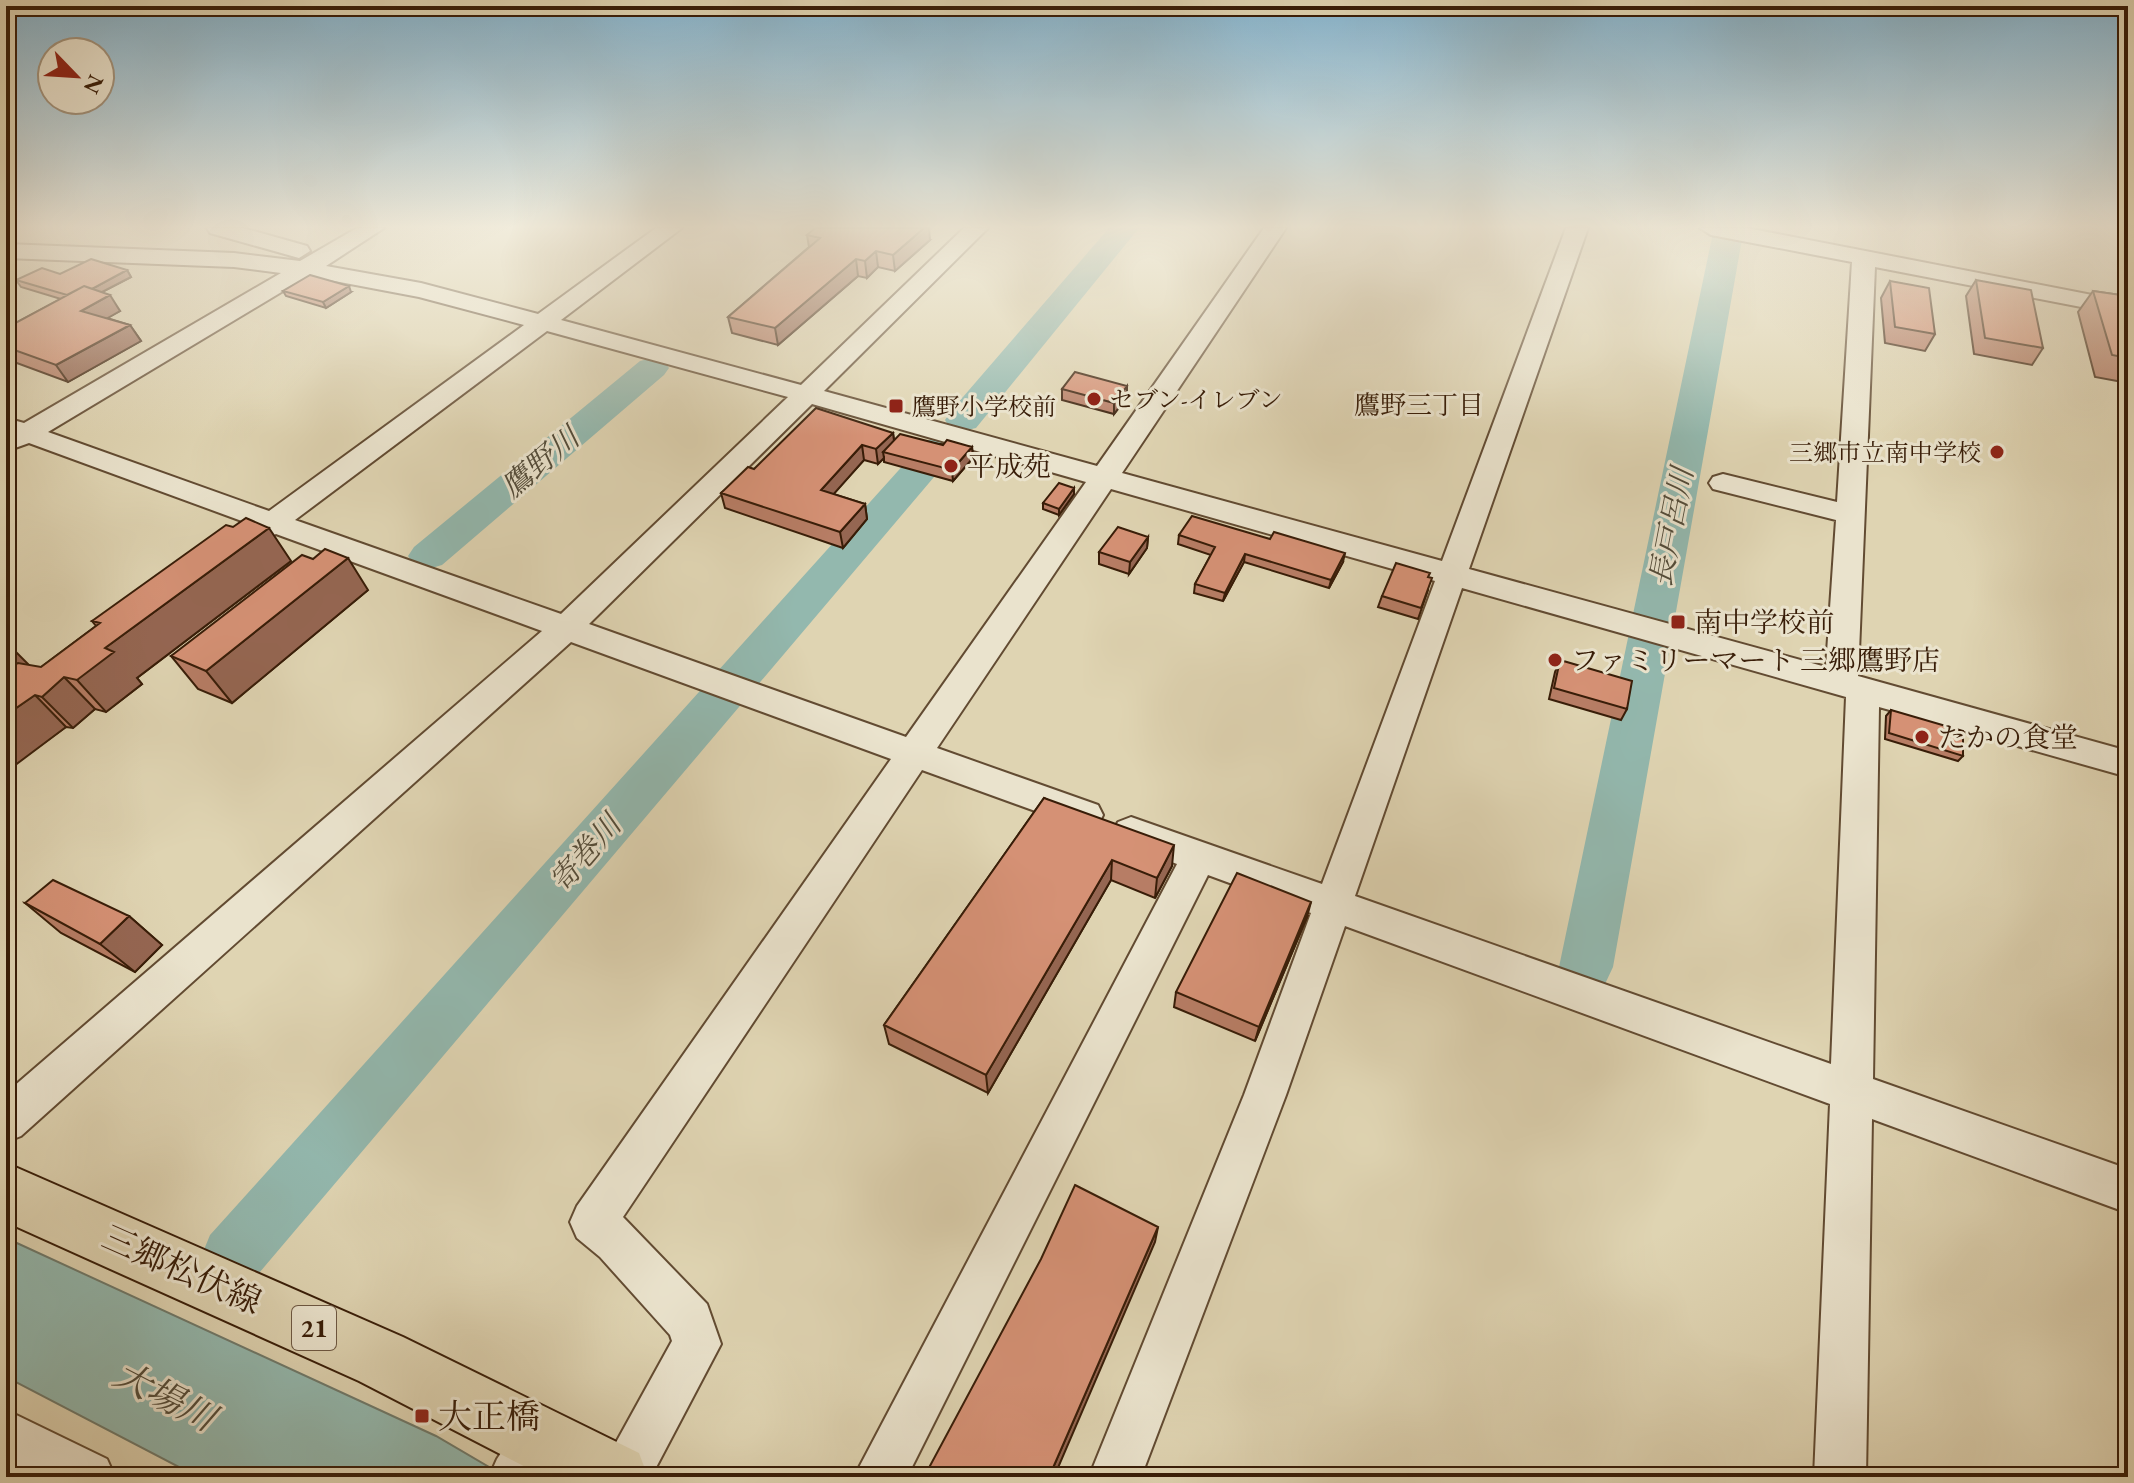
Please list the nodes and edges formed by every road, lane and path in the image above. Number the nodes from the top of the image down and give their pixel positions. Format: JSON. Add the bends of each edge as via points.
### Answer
{"nodes":[{"id":1,"x":254,"y":297,"type":"edge"},
{"id":2,"x":449,"y":297,"type":"edge"},
{"id":3,"x":577,"y":297,"type":"edge"},
{"id":4,"x":906,"y":297,"type":"edge"},
{"id":5,"x":1227,"y":297,"type":"edge"},
{"id":6,"x":1552,"y":297,"type":"edge"},
{"id":7,"x":1868,"y":297,"type":"edge"},
{"id":8,"x":2074,"y":297,"type":"edge"},
{"id":9,"x":2128,"y":309,"type":"edge"},
{"id":10,"x":544,"y":322,"type":"junction"},
{"id":11,"x":806,"y":394,"type":"junction"},
{"id":12,"x":13,"y":435,"type":"edge"},
{"id":13,"x":1103,"y":478,"type":"junction"},
{"id":14,"x":1723,"y":483,"type":"dead end"},
{"id":15,"x":1850,"y":514,"type":"junction"},
{"id":16,"x":273,"y":522,"type":"junction"},
{"id":17,"x":235,"y":549,"type":"edge"},
{"id":18,"x":1453,"y":576,"type":"junction"},
{"id":19,"x":566,"y":628,"type":"junction"},
{"id":20,"x":1852,"y":687,"type":"junction"},
{"id":21,"x":913,"y":753,"type":"junction"},
{"id":22,"x":2128,"y":764,"type":"edge"},
{"id":23,"x":1199,"y":857,"type":"junction"},
{"id":24,"x":1335,"y":906,"type":"junction"},
{"id":25,"x":1851,"y":1092,"type":"junction"},
{"id":26,"x":6,"y":1121,"type":"edge"},
{"id":27,"x":2128,"y":1191,"type":"edge"},
{"id":28,"x":6,"y":1192,"type":"edge"},
{"id":29,"x":6,"y":1435,"type":"edge"},
{"id":30,"x":524,"y":1464,"type":"edge"},
{"id":31,"x":89,"y":1477,"type":"edge"},
{"id":32,"x":615,"y":1477,"type":"edge"},
{"id":33,"x":623,"y":1477,"type":"edge"},
{"id":34,"x":880,"y":1477,"type":"edge"},
{"id":35,"x":1115,"y":1477,"type":"edge"},
{"id":36,"x":1840,"y":1477,"type":"edge"}],
"edges":[{"from":1,"to":12,"type":"street"},
{"from":2,"to":10,"type":"street"},
{"from":3,"to":10,"type":"street"},
{"from":4,"to":11,"type":"street"},
{"from":5,"to":13,"type":"street"},
{"from":6,"to":18,"type":"street"},
{"from":7,"to":15,"type":"street"},
{"from":8,"to":9,"type":"street"},
{"from":10,"to":11,"type":"street"},
{"from":10,"to":16,"type":"street"},
{"from":11,"to":13,"type":"street"},
{"from":11,"to":19,"type":"street"},
{"from":12,"to":16,"type":"street"},
{"from":13,"to":18,"type":"street"},
{"from":13,"to":21,"type":"street"},
{"from":14,"to":15,"type":"street"},
{"from":15,"to":20,"type":"street"},
{"from":16,"to":17,"type":"street"},
{"from":16,"to":19,"type":"street"},
{"from":18,"to":20,"type":"street"},
{"from":18,"to":24,"type":"street"},
{"from":19,"to":21,"type":"street"},
{"from":19,"to":26,"type":"street"},
{"from":20,"to":22,"type":"street"},
{"from":20,"to":25,"type":"street"},
{"from":21,"to":23,"type":"street"},
{"from":21,"to":33,"type":"street","via":[[593,1222],[690,1321],[697,1344]]},
{"from":23,"to":24,"type":"street"},
{"from":23,"to":34,"type":"street"},
{"from":24,"to":25,"type":"street"},
{"from":24,"to":35,"type":"street"},
{"from":25,"to":27,"type":"street"},
{"from":25,"to":36,"type":"street"},
{"from":28,"to":30,"type":"main road","name":"三郷松伏線","number":"21","via":[[235,1291]]},
{"from":29,"to":31,"type":"street"},
{"from":30,"to":32,"type":"main road","name":"三郷松伏線","number":"21"}]}
